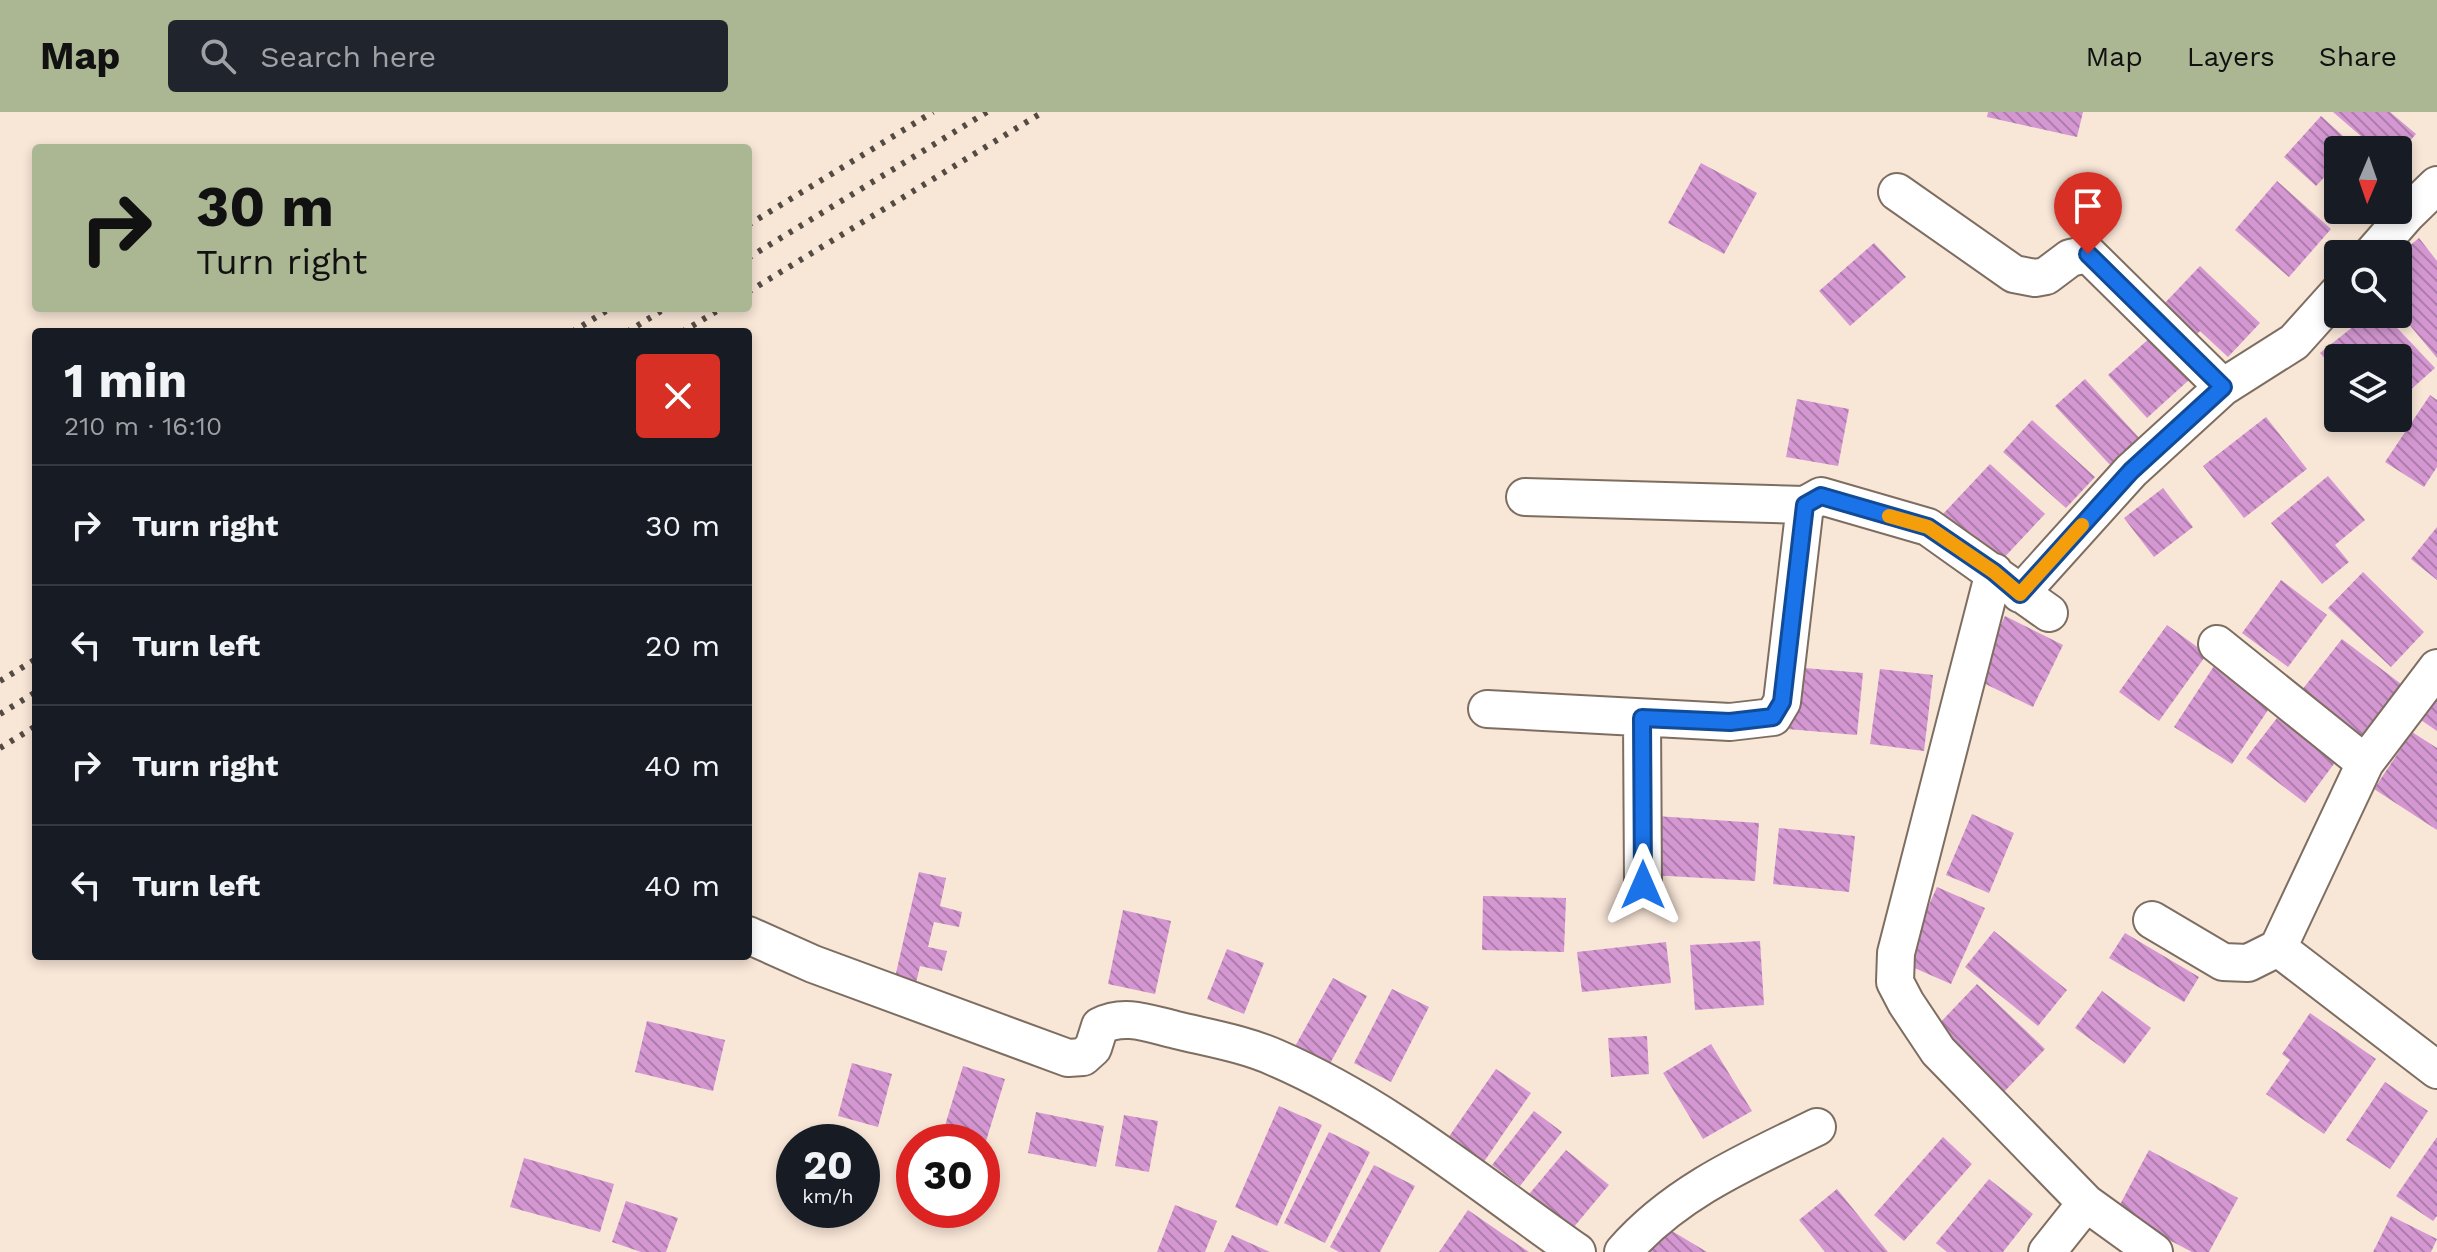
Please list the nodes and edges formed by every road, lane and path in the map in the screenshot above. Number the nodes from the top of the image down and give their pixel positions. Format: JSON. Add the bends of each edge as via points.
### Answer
{"nodes":[{"id":1,"x":2437,"y":185,"type":"edge"},
{"id":2,"x":1897,"y":192,"type":"dead end"},
{"id":3,"x":2384,"y":240,"type":"edge"},
{"id":4,"x":2324,"y":309,"type":"edge"},
{"id":5,"x":2223,"y":387,"type":"junction"},
{"id":6,"x":1525,"y":497,"type":"dead end"},
{"id":7,"x":1805,"y":505,"type":"junction"},
{"id":8,"x":2021,"y":593,"type":"junction"},
{"id":9,"x":2217,"y":644,"type":"dead end"},
{"id":10,"x":2437,"y":668,"type":"edge"},
{"id":11,"x":1487,"y":709,"type":"dead end"},
{"id":12,"x":1642,"y":718,"type":"junction"},
{"id":13,"x":2365,"y":763,"type":"junction"},
{"id":14,"x":1643,"y":885,"type":"dead end"},
{"id":15,"x":2152,"y":920,"type":"dead end"},
{"id":16,"x":752,"y":937,"type":"edge"},
{"id":17,"x":2278,"y":948,"type":"junction"},
{"id":18,"x":2437,"y":1070,"type":"edge"},
{"id":19,"x":1817,"y":1127,"type":"dead end"},
{"id":20,"x":2086,"y":1203,"type":"junction"},
{"id":21,"x":1577,"y":1252,"type":"edge"},
{"id":22,"x":1623,"y":1252,"type":"edge"},
{"id":23,"x":2047,"y":1252,"type":"edge"},
{"id":24,"x":2154,"y":1252,"type":"edge"}],
"edges":[{"from":1,"to":3,"type":"street"},
{"from":2,"to":5,"type":"street","via":[[2014,274],[2046,276],[2070,258],[2088,254]]},
{"from":4,"to":5,"type":"street","via":[[2294,342]]},
{"from":5,"to":8,"type":"street","via":[[2131,471]]},
{"from":6,"to":7,"type":"street"},
{"from":7,"to":8,"type":"street","via":[[1821,496],[1928,527]]},
{"from":7,"to":12,"type":"street","via":[[1782,702],[1773,717],[1730,722]]},
{"from":8,"to":20,"type":"street","via":[[1896,953],[1895,982],[1938,1051]]},
{"from":9,"to":13,"type":"street"},
{"from":10,"to":13,"type":"street"},
{"from":11,"to":12,"type":"street"},
{"from":12,"to":14,"type":"street"},
{"from":13,"to":17,"type":"street"},
{"from":15,"to":17,"type":"street","via":[[2223,962],[2248,963]]},
{"from":16,"to":21,"type":"street","via":[[1068,1058],[1083,1057],[1093,1048],[1100,1026],[1114,1019],[1145,1022],[1274,1057],[1389,1119]]},
{"from":17,"to":18,"type":"street"},
{"from":19,"to":22,"type":"street","via":[[1708,1181]]},
{"from":20,"to":23,"type":"street"},
{"from":20,"to":24,"type":"street"}]}
